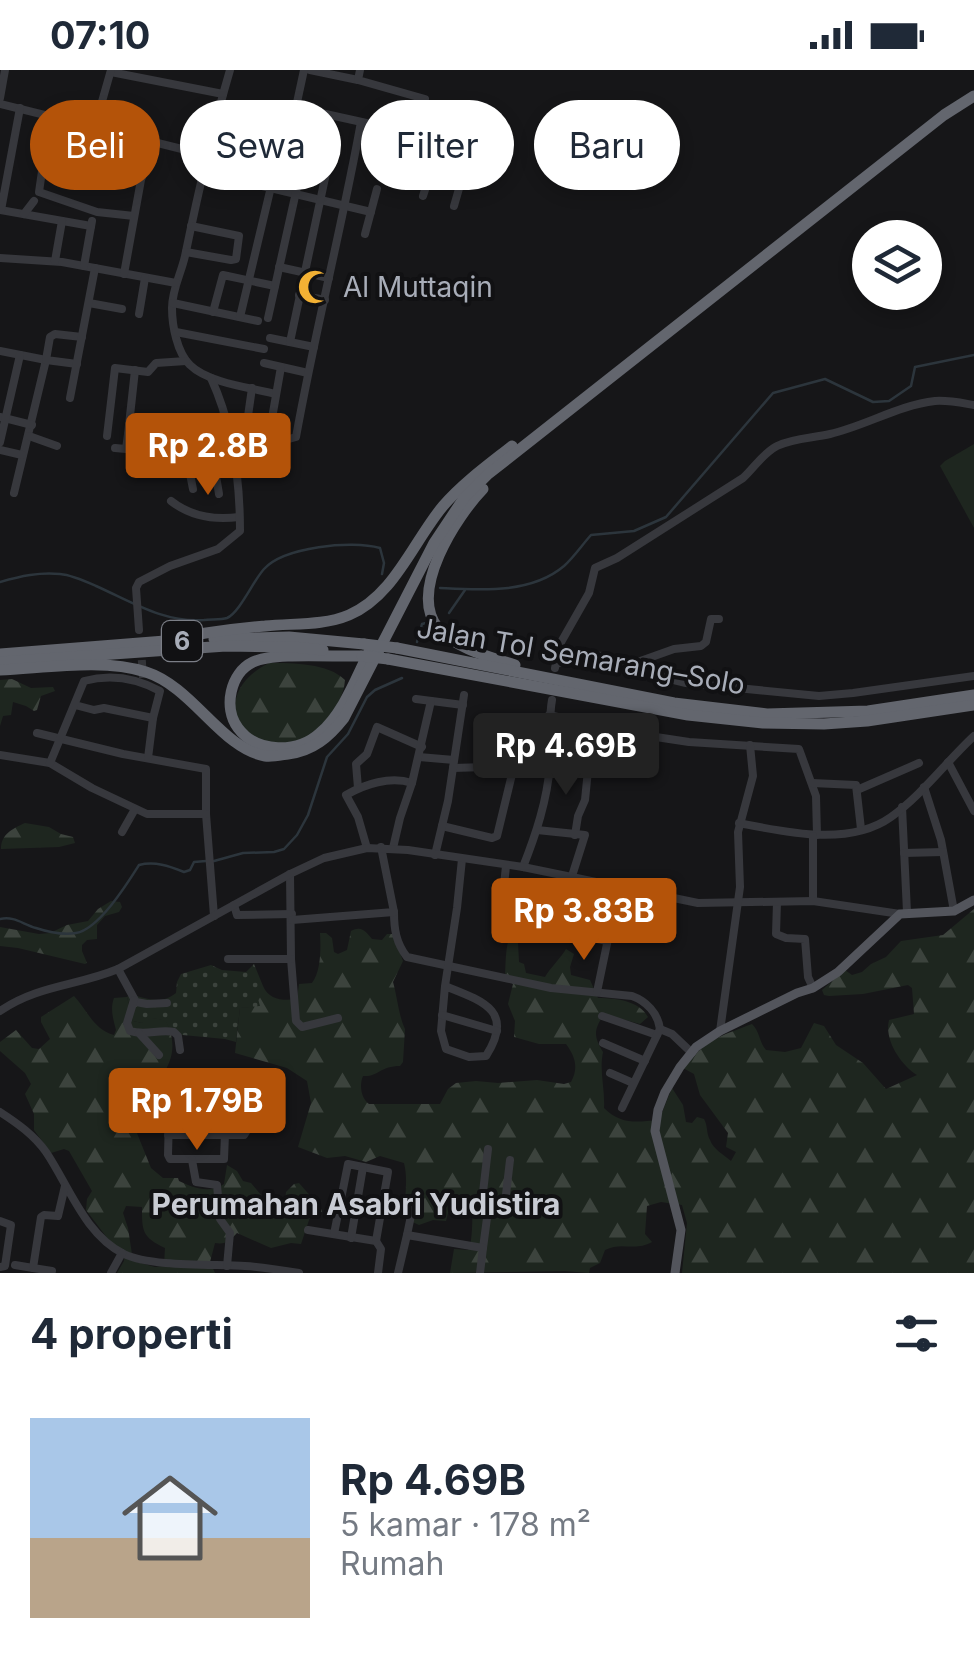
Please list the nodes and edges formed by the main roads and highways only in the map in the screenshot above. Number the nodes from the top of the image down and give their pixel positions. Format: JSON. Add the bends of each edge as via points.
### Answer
{"nodes":[{"id":1,"x":974,"y":93,"type":"edge"},
{"id":2,"x":536,"y":437,"type":"junction"},
{"id":3,"x":472,"y":477,"type":"junction"},
{"id":4,"x":159,"y":642,"type":"junction"},
{"id":5,"x":362,"y":652,"type":"junction"},
{"id":6,"x":0,"y":654,"type":"edge"},
{"id":7,"x":0,"y":662,"type":"edge"},
{"id":8,"x":0,"y":670,"type":"edge"},
{"id":9,"x":583,"y":685,"type":"junction"},
{"id":10,"x":974,"y":696,"type":"edge"},
{"id":11,"x":974,"y":705,"type":"edge"},
{"id":12,"x":974,"y":900,"type":"edge"},
{"id":13,"x":674,"y":1273,"type":"edge"}],
"edges":[{"from":1,"to":2,"type":"highway"},
{"from":1,"to":3,"type":"highway","via":[[834,192]]},
{"from":2,"to":8,"type":"highway","via":[[464,498],[344,718],[313,748],[266,756],[244,748],[193,700],[142,670]]},
{"from":2,"to":9,"type":"highway","via":[[464,512],[432,575],[429,604],[435,624],[464,646]]},
{"from":3,"to":4,"type":"highway","via":[[441,508],[380,594],[348,616]]},
{"from":3,"to":5,"type":"highway","via":[[426,543],[341,706],[318,735],[279,748],[246,736],[233,720],[230,692],[255,660]]},
{"from":4,"to":5,"type":"highway","name":"Jalan Tol Semarang–Solo","number":"6","via":[[289,637]]},
{"from":4,"to":6,"type":"highway","name":"Jalan Tol Semarang–Solo","number":"6"},
{"from":5,"to":7,"type":"highway","name":"Jalan Tol Semarang–Solo","number":"6","via":[[226,646]]},
{"from":5,"to":9,"type":"highway","name":"Jalan Tol Semarang–Solo","number":"6","bridge":true,"via":[[397,648]]},
{"from":5,"to":11,"type":"highway","name":"Jalan Tol Semarang–Solo","number":"6","bridge":true,"via":[[670,712],[764,722],[866,721]]},
{"from":9,"to":10,"type":"highway","name":"Jalan Tol Semarang–Solo","number":"6","via":[[767,714],[868,711]]},
{"from":12,"to":13,"type":"main road","via":[[954,911],[889,917],[838,972],[720,1031],[692,1053],[665,1092],[654,1131],[681,1230]]}]}
